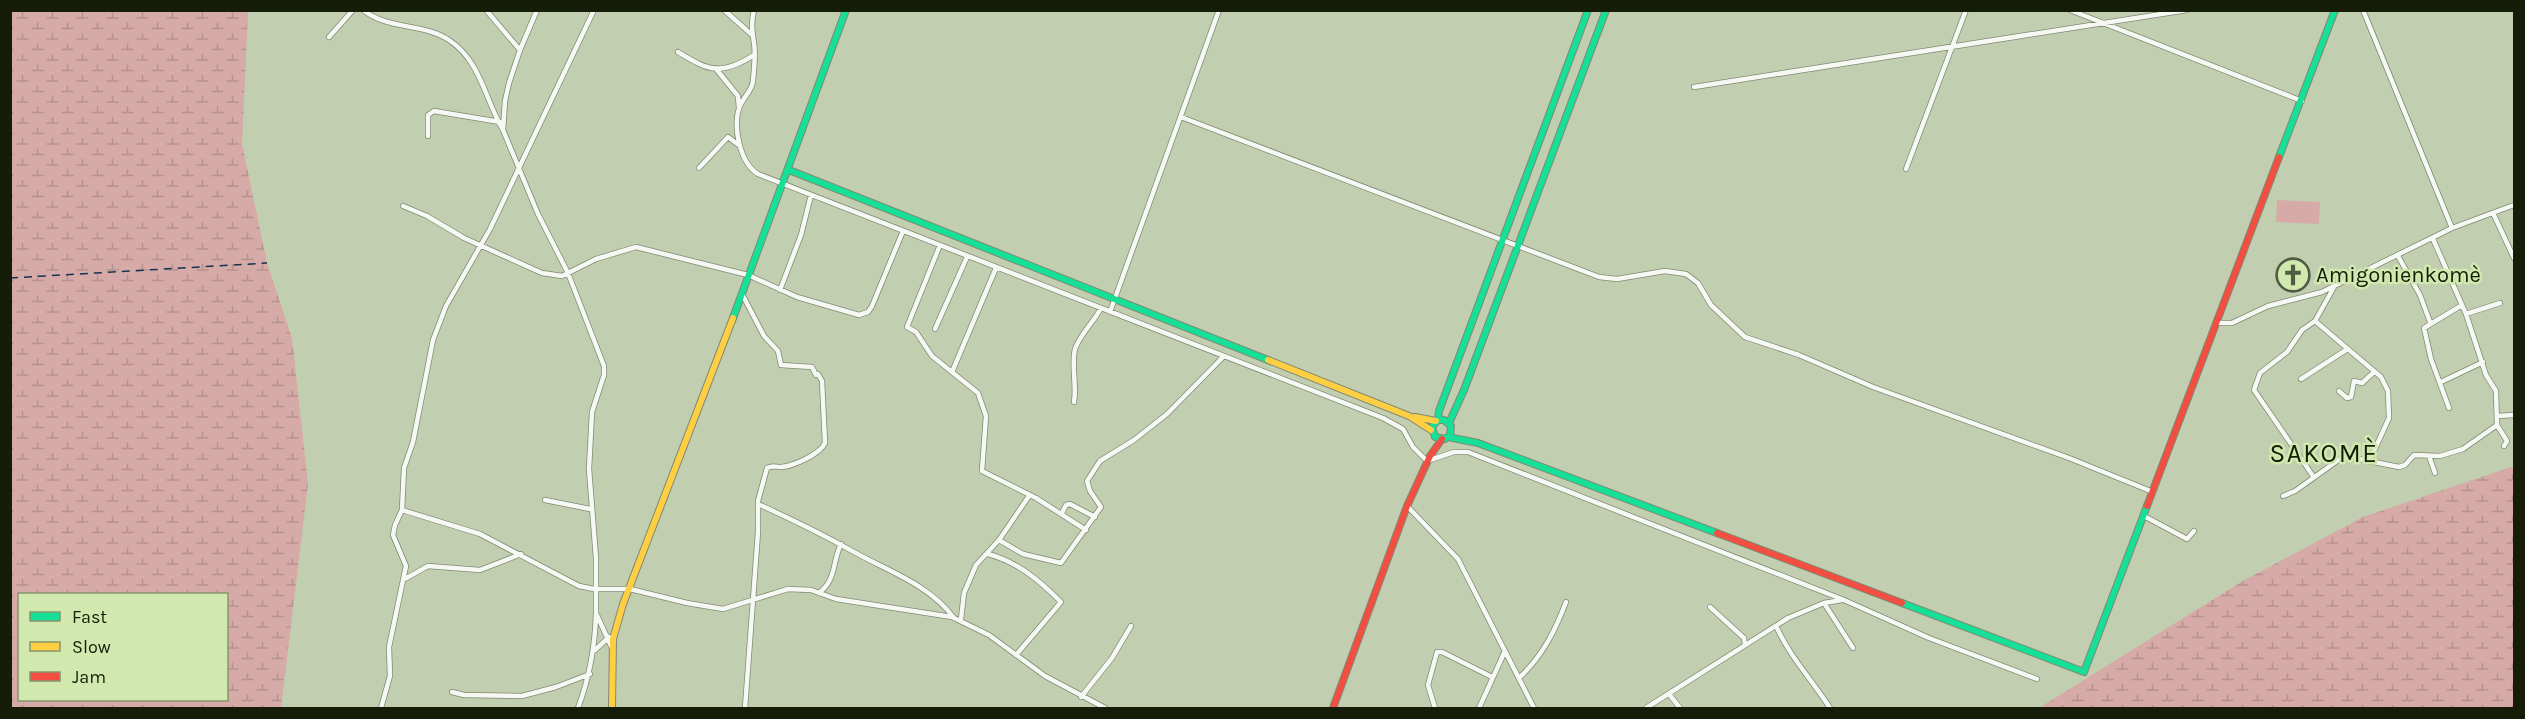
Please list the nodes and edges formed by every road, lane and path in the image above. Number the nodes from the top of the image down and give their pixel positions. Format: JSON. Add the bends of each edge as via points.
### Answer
{"nodes":[{"id":1,"x":352,"y":10,"type":"edge"},
{"id":2,"x":363,"y":10,"type":"edge"},
{"id":3,"x":486,"y":10,"type":"edge"},
{"id":4,"x":537,"y":10,"type":"edge"},
{"id":5,"x":594,"y":10,"type":"edge"},
{"id":6,"x":724,"y":10,"type":"edge"},
{"id":7,"x":754,"y":10,"type":"edge"},
{"id":8,"x":846,"y":10,"type":"edge"},
{"id":9,"x":1219,"y":10,"type":"edge"},
{"id":10,"x":1588,"y":10,"type":"edge"},
{"id":11,"x":1606,"y":10,"type":"edge"},
{"id":12,"x":1966,"y":10,"type":"edge"},
{"id":13,"x":2070,"y":10,"type":"edge"},
{"id":14,"x":2187,"y":10,"type":"edge"},
{"id":15,"x":2335,"y":10,"type":"edge"},
{"id":16,"x":2363,"y":10,"type":"edge"},
{"id":17,"x":2104,"y":23,"type":"junction"},
{"id":18,"x":751,"y":34,"type":"junction"},
{"id":19,"x":329,"y":37,"type":"dead end"},
{"id":20,"x":1952,"y":47,"type":"junction"},
{"id":21,"x":520,"y":50,"type":"junction"},
{"id":22,"x":678,"y":52,"type":"dead end"},
{"id":23,"x":754,"y":55,"type":"junction"},
{"id":24,"x":717,"y":70,"type":"junction"},
{"id":25,"x":1694,"y":87,"type":"dead end"},
{"id":26,"x":2302,"y":101,"type":"junction"},
{"id":27,"x":739,"y":108,"type":"junction"},
{"id":28,"x":1180,"y":117,"type":"junction"},
{"id":29,"x":501,"y":122,"type":"junction"},
{"id":30,"x":428,"y":136,"type":"dead end"},
{"id":31,"x":740,"y":146,"type":"junction"},
{"id":32,"x":519,"y":168,"type":"junction"},
{"id":33,"x":699,"y":168,"type":"dead end"},
{"id":34,"x":1906,"y":169,"type":"dead end"},
{"id":35,"x":789,"y":170,"type":"junction"},
{"id":36,"x":784,"y":185,"type":"junction"},
{"id":37,"x":811,"y":195,"type":"junction"},
{"id":38,"x":2514,"y":205,"type":"edge"},
{"id":39,"x":403,"y":206,"type":"dead end"},
{"id":40,"x":2493,"y":213,"type":"junction"},
{"id":41,"x":2452,"y":228,"type":"junction"},
{"id":42,"x":903,"y":231,"type":"junction"},
{"id":43,"x":1503,"y":238,"type":"junction"},
{"id":44,"x":2433,"y":239,"type":"junction"},
{"id":45,"x":482,"y":244,"type":"junction"},
{"id":46,"x":940,"y":245,"type":"junction"},
{"id":47,"x":1519,"y":245,"type":"junction"},
{"id":48,"x":967,"y":256,"type":"junction"},
{"id":49,"x":2398,"y":256,"type":"junction"},
{"id":50,"x":2514,"y":258,"type":"edge"},
{"id":51,"x":996,"y":268,"type":"junction"},
{"id":52,"x":568,"y":273,"type":"junction"},
{"id":53,"x":748,"y":275,"type":"junction"},
{"id":54,"x":2334,"y":287,"type":"junction"},
{"id":55,"x":780,"y":290,"type":"junction"},
{"id":56,"x":742,"y":294,"type":"junction"},
{"id":57,"x":1114,"y":300,"type":"junction"},
{"id":58,"x":2500,"y":303,"type":"dead end"},
{"id":59,"x":2462,"y":305,"type":"junction"},
{"id":60,"x":1101,"y":308,"type":"junction"},
{"id":61,"x":1110,"y":312,"type":"junction"},
{"id":62,"x":2466,"y":314,"type":"junction"},
{"id":63,"x":2315,"y":321,"type":"junction"},
{"id":64,"x":2430,"y":322,"type":"junction"},
{"id":65,"x":2217,"y":323,"type":"junction"},
{"id":66,"x":936,"y":329,"type":"dead end"},
{"id":67,"x":2346,"y":350,"type":"junction"},
{"id":68,"x":1224,"y":356,"type":"junction"},
{"id":69,"x":2483,"y":362,"type":"junction"},
{"id":70,"x":952,"y":372,"type":"junction"},
{"id":71,"x":2374,"y":372,"type":"junction"},
{"id":72,"x":2301,"y":379,"type":"dead end"},
{"id":73,"x":2440,"y":382,"type":"junction"},
{"id":74,"x":2339,"y":391,"type":"dead end"},
{"id":75,"x":1074,"y":402,"type":"dead end"},
{"id":76,"x":2449,"y":408,"type":"dead end"},
{"id":77,"x":2514,"y":415,"type":"edge"},
{"id":78,"x":1409,"y":416,"type":"junction"},
{"id":79,"x":2497,"y":416,"type":"junction"},
{"id":80,"x":1437,"y":421,"type":"junction"},
{"id":81,"x":2497,"y":425,"type":"junction"},
{"id":82,"x":1450,"y":426,"type":"junction"},
{"id":83,"x":1432,"y":432,"type":"junction"},
{"id":84,"x":1445,"y":438,"type":"junction"},
{"id":85,"x":1478,"y":443,"type":"junction"},
{"id":86,"x":2504,"y":446,"type":"dead end"},
{"id":87,"x":2429,"y":456,"type":"junction"},
{"id":88,"x":1428,"y":459,"type":"junction"},
{"id":89,"x":2369,"y":462,"type":"junction"},
{"id":90,"x":2435,"y":473,"type":"dead end"},
{"id":91,"x":2313,"y":476,"type":"junction"},
{"id":92,"x":2153,"y":492,"type":"junction"},
{"id":93,"x":1029,"y":496,"type":"junction"},
{"id":94,"x":2283,"y":496,"type":"dead end"},
{"id":95,"x":545,"y":500,"type":"dead end"},
{"id":96,"x":758,"y":504,"type":"junction"},
{"id":97,"x":1407,"y":506,"type":"junction"},
{"id":98,"x":591,"y":509,"type":"junction"},
{"id":99,"x":402,"y":510,"type":"junction"},
{"id":100,"x":1062,"y":513,"type":"junction"},
{"id":101,"x":2144,"y":516,"type":"junction"},
{"id":102,"x":1095,"y":518,"type":"junction"},
{"id":103,"x":1086,"y":530,"type":"junction"},
{"id":104,"x":2194,"y":531,"type":"dead end"},
{"id":105,"x":999,"y":540,"type":"junction"},
{"id":106,"x":841,"y":544,"type":"junction"},
{"id":107,"x":521,"y":554,"type":"junction"},
{"id":108,"x":988,"y":554,"type":"junction"},
{"id":109,"x":403,"y":580,"type":"junction"},
{"id":110,"x":594,"y":589,"type":"junction"},
{"id":111,"x":630,"y":589,"type":"junction"},
{"id":112,"x":819,"y":593,"type":"junction"},
{"id":113,"x":1844,"y":600,"type":"junction"},
{"id":114,"x":752,"y":602,"type":"junction"},
{"id":115,"x":1566,"y":602,"type":"dead end"},
{"id":116,"x":1824,"y":603,"type":"junction"},
{"id":117,"x":1710,"y":607,"type":"dead end"},
{"id":118,"x":596,"y":613,"type":"junction"},
{"id":119,"x":954,"y":618,"type":"junction"},
{"id":120,"x":961,"y":620,"type":"junction"},
{"id":121,"x":1131,"y":626,"type":"dead end"},
{"id":122,"x":1776,"y":626,"type":"junction"},
{"id":123,"x":609,"y":637,"type":"junction"},
{"id":124,"x":1745,"y":644,"type":"junction"},
{"id":125,"x":1853,"y":648,"type":"dead end"},
{"id":126,"x":595,"y":650,"type":"junction"},
{"id":127,"x":612,"y":651,"type":"junction"},
{"id":128,"x":1505,"y":651,"type":"junction"},
{"id":129,"x":1016,"y":655,"type":"junction"},
{"id":130,"x":590,"y":674,"type":"junction"},
{"id":131,"x":1492,"y":677,"type":"junction"},
{"id":132,"x":1520,"y":677,"type":"junction"},
{"id":133,"x":2037,"y":679,"type":"dead end"},
{"id":134,"x":452,"y":692,"type":"dead end"},
{"id":135,"x":1669,"y":694,"type":"junction"},
{"id":136,"x":1081,"y":697,"type":"junction"},
{"id":137,"x":381,"y":708,"type":"edge"},
{"id":138,"x":578,"y":708,"type":"edge"},
{"id":139,"x":612,"y":708,"type":"edge"},
{"id":140,"x":745,"y":708,"type":"edge"},
{"id":141,"x":1105,"y":708,"type":"edge"},
{"id":142,"x":1333,"y":708,"type":"edge"},
{"id":143,"x":1435,"y":708,"type":"edge"},
{"id":144,"x":1479,"y":708,"type":"edge"},
{"id":145,"x":1534,"y":708,"type":"edge"},
{"id":146,"x":1647,"y":708,"type":"edge"},
{"id":147,"x":1680,"y":708,"type":"edge"},
{"id":148,"x":1830,"y":708,"type":"edge"}],
"edges":[{"from":1,"to":19,"type":"street"},
{"from":2,"to":29,"type":"street","via":[[384,22],[450,40],[476,70]]},
{"from":3,"to":21,"type":"street"},
{"from":4,"to":21,"type":"street"},
{"from":5,"to":32,"type":"street"},
{"from":6,"to":18,"type":"street"},
{"from":7,"to":18,"type":"street"},
{"from":8,"to":35,"type":"street"},
{"from":9,"to":28,"type":"street"},
{"from":10,"to":43,"type":"street"},
{"from":11,"to":47,"type":"street"},
{"from":12,"to":20,"type":"street"},
{"from":13,"to":17,"type":"street"},
{"from":14,"to":17,"type":"street"},
{"from":15,"to":26,"type":"street"},
{"from":16,"to":41,"type":"street"},
{"from":17,"to":20,"type":"street"},
{"from":17,"to":26,"type":"street"},
{"from":18,"to":23,"type":"street"},
{"from":20,"to":25,"type":"street"},
{"from":20,"to":34,"type":"street"},
{"from":21,"to":29,"type":"street"},
{"from":22,"to":24,"type":"street"},
{"from":23,"to":24,"type":"street","via":[[740,64]]},
{"from":23,"to":27,"type":"street","via":[[752,88]]},
{"from":24,"to":27,"type":"street","via":[[738,96]]},
{"from":26,"to":65,"type":"street"},
{"from":27,"to":31,"type":"street"},
{"from":28,"to":43,"type":"street"},
{"from":28,"to":57,"type":"street"},
{"from":29,"to":30,"type":"street","via":[[434,111],[428,115]]},
{"from":29,"to":32,"type":"street"},
{"from":31,"to":33,"type":"street","via":[[728,137]]},
{"from":31,"to":36,"type":"street","via":[[749,169]]},
{"from":32,"to":45,"type":"street"},
{"from":32,"to":52,"type":"street"},
{"from":35,"to":36,"type":"street"},
{"from":35,"to":57,"type":"street"},
{"from":36,"to":37,"type":"street"},
{"from":36,"to":53,"type":"street"},
{"from":37,"to":42,"type":"street"},
{"from":37,"to":55,"type":"street","via":[[801,236]]},
{"from":38,"to":40,"type":"street"},
{"from":39,"to":45,"type":"street"},
{"from":40,"to":41,"type":"street"},
{"from":40,"to":50,"type":"street"},
{"from":41,"to":44,"type":"street"},
{"from":42,"to":46,"type":"street"},
{"from":42,"to":55,"type":"street","via":[[868,312],[852,313]]},
{"from":43,"to":47,"type":"street"},
{"from":43,"to":80,"type":"street"},
{"from":44,"to":49,"type":"street"},
{"from":44,"to":59,"type":"street"},
{"from":45,"to":52,"type":"street","via":[[542,273]]},
{"from":45,"to":99,"type":"street","via":[[446,306],[433,340],[413,442],[404,468]]},
{"from":46,"to":48,"type":"street"},
{"from":46,"to":70,"type":"street","via":[[907,327]]},
{"from":47,"to":82,"type":"street"},
{"from":47,"to":92,"type":"street","via":[[1599,277],[1617,279],[1665,271],[1686,274],[1745,337]]},
{"from":48,"to":51,"type":"street"},
{"from":48,"to":66,"type":"street"},
{"from":49,"to":54,"type":"street"},
{"from":49,"to":64,"type":"street"},
{"from":51,"to":60,"type":"street"},
{"from":51,"to":70,"type":"street"},
{"from":52,"to":53,"type":"street","via":[[596,259],[636,247]]},
{"from":52,"to":98,"type":"street","via":[[604,366],[592,412]]},
{"from":53,"to":55,"type":"street"},
{"from":53,"to":56,"type":"street"},
{"from":54,"to":63,"type":"street"},
{"from":54,"to":65,"type":"street","via":[[2268,306],[2232,322]]},
{"from":56,"to":96,"type":"street","via":[[764,336],[778,351],[781,365],[812,367],[822,381],[824,446],[791,464],[769,466]]},
{"from":56,"to":111,"type":"street"},
{"from":57,"to":61,"type":"street"},
{"from":57,"to":78,"type":"street"},
{"from":58,"to":62,"type":"street"},
{"from":59,"to":62,"type":"street"},
{"from":59,"to":64,"type":"street"},
{"from":60,"to":61,"type":"street"},
{"from":60,"to":75,"type":"street","via":[[1074,352]]},
{"from":61,"to":68,"type":"street"},
{"from":62,"to":69,"type":"street"},
{"from":63,"to":67,"type":"street"},
{"from":63,"to":91,"type":"street","via":[[2302,330],[2287,352],[2260,373],[2254,390]]},
{"from":64,"to":73,"type":"street","via":[[2424,328]]},
{"from":65,"to":92,"type":"street"},
{"from":67,"to":71,"type":"street"},
{"from":67,"to":72,"type":"street"},
{"from":68,"to":88,"type":"street","via":[[1383,418],[1403,429],[1413,447]]},
{"from":68,"to":102,"type":"street","via":[[1167,414],[1096,466],[1087,482],[1101,506]]},
{"from":69,"to":73,"type":"street"},
{"from":69,"to":79,"type":"street","via":[[2496,391]]},
{"from":70,"to":93,"type":"street","via":[[970,384],[985,407],[982,471]]},
{"from":71,"to":74,"type":"street","via":[[2362,383],[2354,381],[2350,397]]},
{"from":71,"to":89,"type":"street","via":[[2381,377],[2390,406],[2389,418]]},
{"from":73,"to":76,"type":"street"},
{"from":77,"to":79,"type":"street"},
{"from":78,"to":80,"type":"street"},
{"from":78,"to":83,"type":"street"},
{"from":79,"to":81,"type":"street"},
{"from":80,"to":82,"type":"street"},
{"from":80,"to":83,"type":"street"},
{"from":81,"to":86,"type":"street","via":[[2507,441]]},
{"from":81,"to":87,"type":"street","via":[[2463,449]]},
{"from":82,"to":84,"type":"street"},
{"from":82,"to":85,"type":"street"},
{"from":83,"to":84,"type":"street"},
{"from":83,"to":88,"type":"street"},
{"from":84,"to":85,"type":"street"},
{"from":84,"to":88,"type":"street"},
{"from":85,"to":101,"type":"street","via":[[2084,672]]},
{"from":87,"to":89,"type":"street","via":[[2414,455],[2399,466]]},
{"from":87,"to":90,"type":"street"},
{"from":88,"to":97,"type":"street"},
{"from":88,"to":113,"type":"street","via":[[1468,452]]},
{"from":89,"to":91,"type":"street","via":[[2347,455]]},
{"from":91,"to":94,"type":"street"},
{"from":92,"to":101,"type":"street"},
{"from":93,"to":100,"type":"street"},
{"from":93,"to":105,"type":"street"},
{"from":95,"to":98,"type":"street"},
{"from":96,"to":106,"type":"street"},
{"from":96,"to":114,"type":"street"},
{"from":97,"to":128,"type":"street","via":[[1458,559]]},
{"from":97,"to":142,"type":"street"},
{"from":98,"to":110,"type":"street","via":[[596,558]]},
{"from":99,"to":107,"type":"street","via":[[480,534]]},
{"from":99,"to":109,"type":"street","via":[[393,535],[405,558]]},
{"from":100,"to":102,"type":"street","via":[[1071,504]]},
{"from":100,"to":103,"type":"street"},
{"from":101,"to":104,"type":"street","via":[[2187,539]]},
{"from":102,"to":103,"type":"street"},
{"from":103,"to":105,"type":"street","via":[[1058,563],[1023,554]]},
{"from":105,"to":108,"type":"street"},
{"from":106,"to":112,"type":"street","via":[[836,568]]},
{"from":106,"to":119,"type":"street","via":[[936,597]]},
{"from":107,"to":109,"type":"street","via":[[480,570],[428,566]]},
{"from":107,"to":110,"type":"street","via":[[579,586]]},
{"from":108,"to":120,"type":"street","via":[[976,565],[967,586]]},
{"from":108,"to":129,"type":"street","via":[[1016,563],[1061,602]]},
{"from":109,"to":137,"type":"street","via":[[389,647],[390,676]]},
{"from":110,"to":111,"type":"street"},
{"from":110,"to":118,"type":"street"},
{"from":111,"to":114,"type":"street","via":[[712,608]]},
{"from":111,"to":127,"type":"street","via":[[617,623]]},
{"from":112,"to":114,"type":"street","via":[[788,590]]},
{"from":112,"to":119,"type":"street"},
{"from":113,"to":116,"type":"street"},
{"from":113,"to":133,"type":"street"},
{"from":114,"to":140,"type":"street"},
{"from":115,"to":132,"type":"street","via":[[1548,644]]},
{"from":116,"to":122,"type":"street"},
{"from":116,"to":125,"type":"street"},
{"from":117,"to":124,"type":"street","via":[[1744,638]]},
{"from":118,"to":123,"type":"street"},
{"from":118,"to":126,"type":"street"},
{"from":119,"to":120,"type":"street"},
{"from":120,"to":129,"type":"street"},
{"from":121,"to":136,"type":"street"},
{"from":122,"to":124,"type":"street"},
{"from":122,"to":148,"type":"street","via":[[1799,669]]},
{"from":123,"to":126,"type":"street"},
{"from":123,"to":127,"type":"street"},
{"from":124,"to":135,"type":"street"},
{"from":126,"to":130,"type":"street"},
{"from":127,"to":139,"type":"street"},
{"from":128,"to":131,"type":"street"},
{"from":128,"to":132,"type":"street"},
{"from":129,"to":136,"type":"street"},
{"from":130,"to":134,"type":"street","via":[[522,696]]},
{"from":130,"to":138,"type":"street"},
{"from":131,"to":143,"type":"street","via":[[1437,652],[1428,685]]},
{"from":131,"to":144,"type":"street"},
{"from":132,"to":145,"type":"street"},
{"from":135,"to":146,"type":"street"},
{"from":135,"to":147,"type":"street"},
{"from":136,"to":141,"type":"street"}]}
